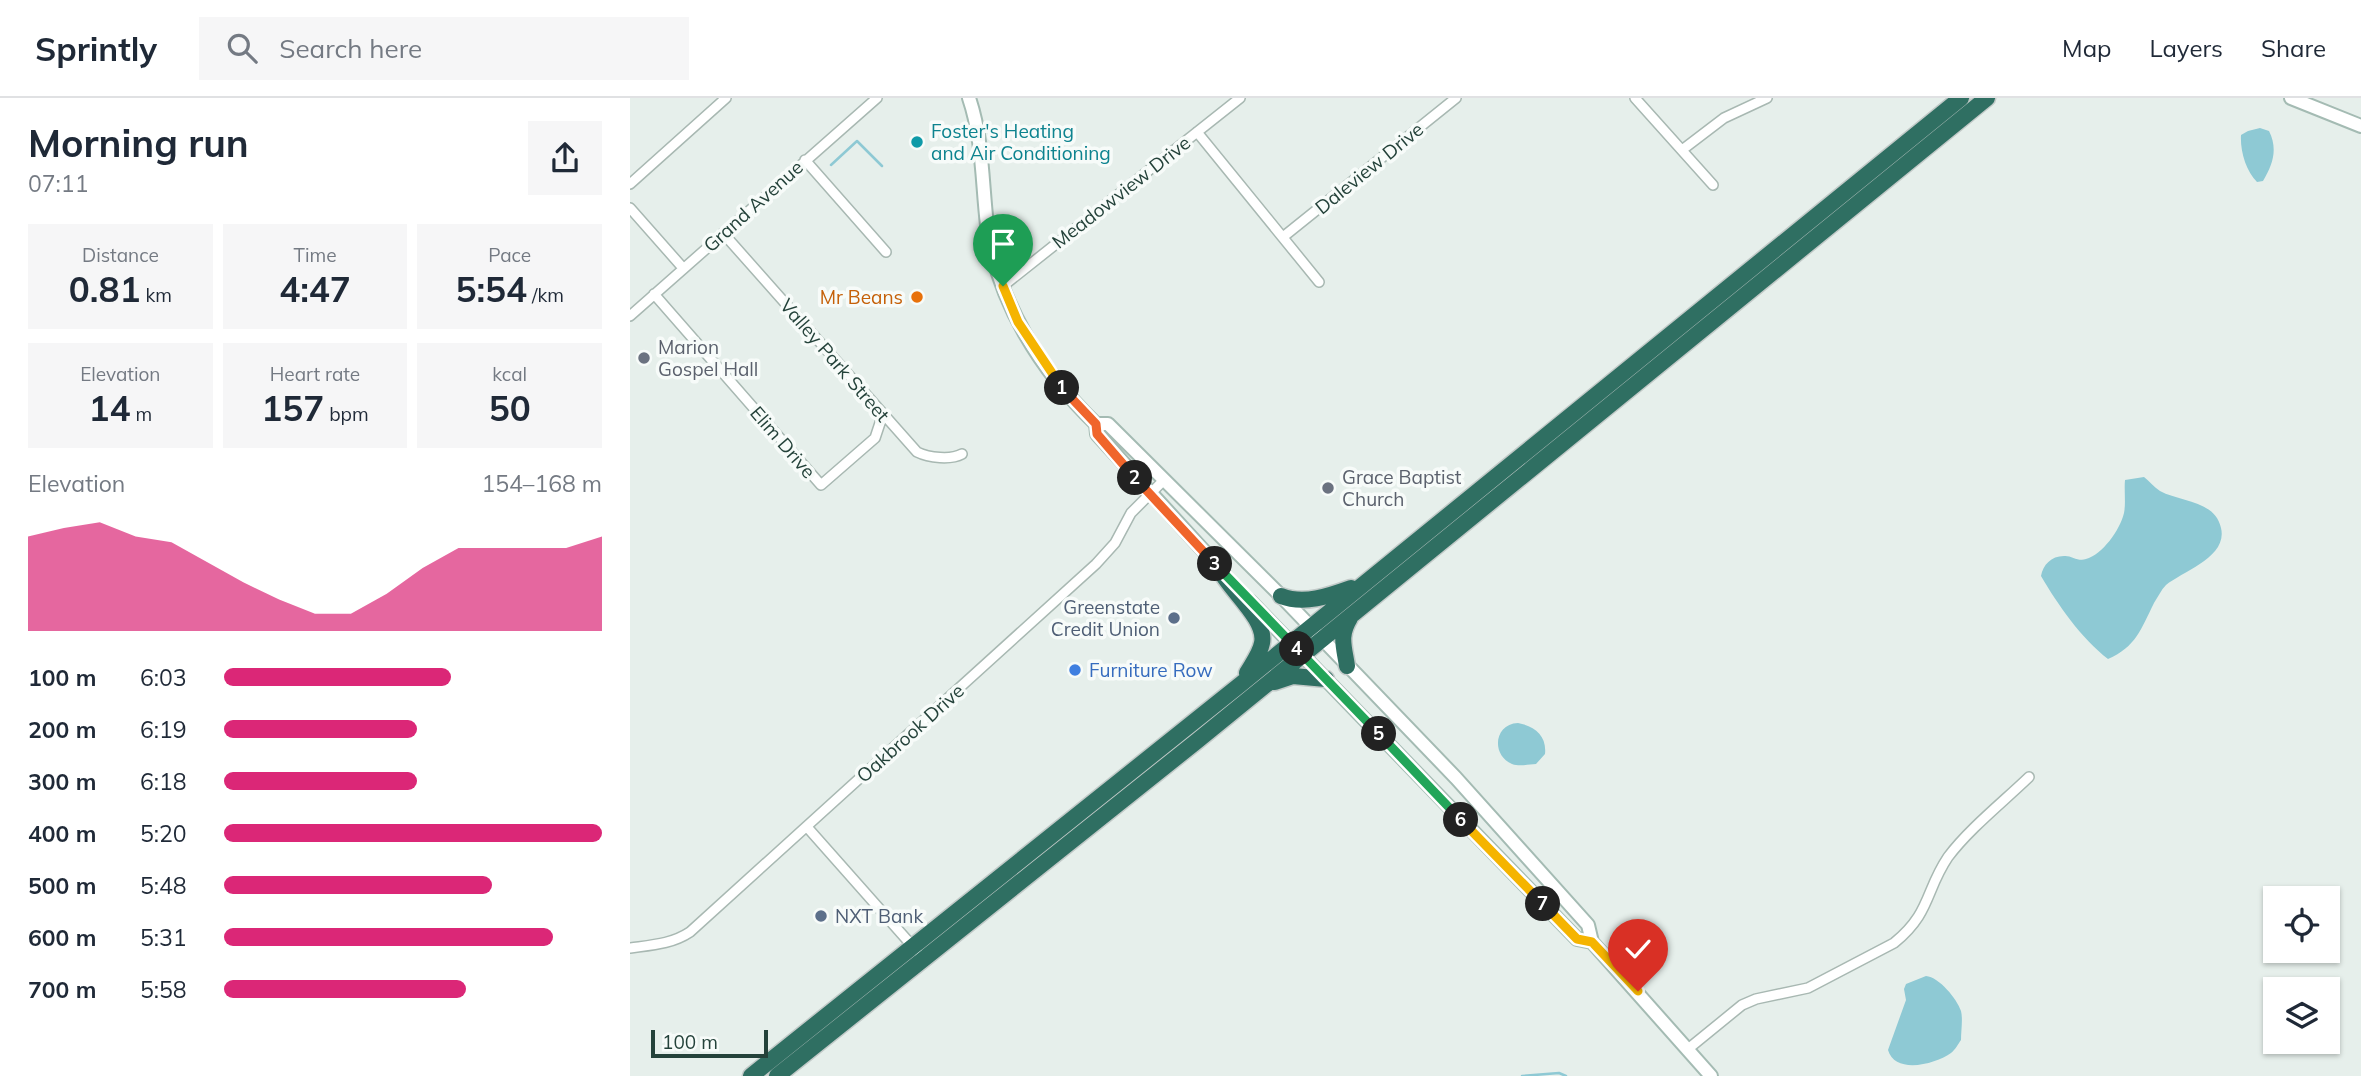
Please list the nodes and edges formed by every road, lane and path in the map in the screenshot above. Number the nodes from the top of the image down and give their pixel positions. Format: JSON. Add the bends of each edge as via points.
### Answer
{"nodes":[{"id":1,"x":726,"y":98,"type":"edge"},
{"id":2,"x":877,"y":98,"type":"edge"},
{"id":3,"x":969,"y":98,"type":"edge"},
{"id":4,"x":1240,"y":98,"type":"edge"},
{"id":5,"x":1456,"y":98,"type":"edge"},
{"id":6,"x":1635,"y":98,"type":"edge"},
{"id":7,"x":1767,"y":98,"type":"edge"},
{"id":8,"x":1961,"y":98,"type":"edge"},
{"id":9,"x":1987,"y":98,"type":"edge"},
{"id":10,"x":2291,"y":98,"type":"edge"},
{"id":11,"x":2361,"y":127,"type":"edge"},
{"id":12,"x":1197,"y":132,"type":"junction"},
{"id":13,"x":1682,"y":150,"type":"junction"},
{"id":14,"x":805,"y":160,"type":"junction"},
{"id":15,"x":630,"y":184,"type":"edge"},
{"id":16,"x":1713,"y":185,"type":"dead end"},
{"id":17,"x":630,"y":208,"type":"edge"},
{"id":18,"x":723,"y":233,"type":"junction"},
{"id":19,"x":1283,"y":237,"type":"junction"},
{"id":20,"x":887,"y":252,"type":"dead end"},
{"id":21,"x":683,"y":268,"type":"junction"},
{"id":22,"x":1319,"y":282,"type":"dead end"},
{"id":23,"x":1003,"y":286,"type":"junction"},
{"id":24,"x":654,"y":294,"type":"junction"},
{"id":25,"x":630,"y":316,"type":"edge"},
{"id":26,"x":883,"y":414,"type":"junction"},
{"id":27,"x":1096,"y":424,"type":"junction"},
{"id":28,"x":962,"y":454,"type":"dead end"},
{"id":29,"x":1163,"y":481,"type":"junction"},
{"id":30,"x":1150,"y":494,"type":"junction"},
{"id":31,"x":1219,"y":568,"type":"junction"},
{"id":32,"x":1360,"y":585,"type":"junction"},
{"id":33,"x":1281,"y":596,"type":"junction"},
{"id":34,"x":1352,"y":615,"type":"junction"},
{"id":35,"x":1309,"y":626,"type":"junction"},
{"id":36,"x":1322,"y":640,"type":"junction"},
{"id":37,"x":1290,"y":643,"type":"junction"},
{"id":38,"x":1303,"y":655,"type":"junction"},
{"id":39,"x":1347,"y":666,"type":"junction"},
{"id":40,"x":1326,"y":679,"type":"junction"},
{"id":41,"x":1241,"y":684,"type":"junction"},
{"id":42,"x":1266,"y":685,"type":"junction"},
{"id":43,"x":2029,"y":777,"type":"dead end"},
{"id":44,"x":807,"y":827,"type":"junction"},
{"id":45,"x":1592,"y":942,"type":"junction"},
{"id":46,"x":630,"y":948,"type":"edge"},
{"id":47,"x":918,"y":952,"type":"junction"},
{"id":48,"x":1688,"y":1049,"type":"junction"},
{"id":49,"x":751,"y":1076,"type":"edge"},
{"id":50,"x":778,"y":1076,"type":"edge"},
{"id":51,"x":1711,"y":1076,"type":"edge"}],
"edges":[{"from":1,"to":15,"type":"street"},
{"from":2,"to":14,"type":"street","name":"Grand Avenue"},
{"from":3,"to":23,"type":"main road","via":[[988,229]]},
{"from":4,"to":12,"type":"street","name":"Meadowview Drive"},
{"from":5,"to":19,"type":"street","name":"Daleview Drive"},
{"from":6,"to":13,"type":"street"},
{"from":7,"to":13,"type":"street","via":[[1724,118]]},
{"from":8,"to":32,"type":"highway"},
{"from":9,"to":34,"type":"highway"},
{"from":10,"to":11,"type":"main road"},
{"from":12,"to":19,"type":"street"},
{"from":12,"to":23,"type":"street","name":"Meadowview Drive"},
{"from":13,"to":16,"type":"street"},
{"from":14,"to":18,"type":"street","name":"Grand Avenue"},
{"from":14,"to":20,"type":"street"},
{"from":17,"to":21,"type":"street"},
{"from":18,"to":21,"type":"street","name":"Grand Avenue"},
{"from":18,"to":26,"type":"street","name":"Valley Park Street"},
{"from":19,"to":22,"type":"street"},
{"from":21,"to":24,"type":"street","name":"Grand Avenue"},
{"from":23,"to":27,"type":"main road","via":[[1040,357]]},
{"from":24,"to":25,"type":"street","name":"Grand Avenue"},
{"from":24,"to":26,"type":"street","name":"Elim Drive","via":[[821,485],[876,438]]},
{"from":26,"to":28,"type":"street","name":"Valley Park Street","via":[[917,452],[956,458]]},
{"from":27,"to":29,"type":"main road","via":[[1108,424]]},
{"from":27,"to":30,"type":"main road","via":[[1097,434]]},
{"from":29,"to":30,"type":"street","name":"Oakbrook Drive"},
{"from":29,"to":33,"type":"main road"},
{"from":30,"to":31,"type":"main road"},
{"from":30,"to":44,"type":"street","name":"Oakbrook Drive","via":[[1096,564]]},
{"from":31,"to":37,"type":"main road"},
{"from":31,"to":41,"type":"highway","via":[[1261,628],[1263,641]]},
{"from":32,"to":33,"type":"highway","via":[[1319,598],[1293,601]]},
{"from":32,"to":35,"type":"highway"},
{"from":33,"to":35,"type":"main road"},
{"from":34,"to":36,"type":"highway"},
{"from":34,"to":39,"type":"highway","via":[[1343,629]]},
{"from":35,"to":36,"type":"main road"},
{"from":35,"to":37,"type":"highway"},
{"from":36,"to":38,"type":"highway"},
{"from":36,"to":39,"type":"main road"},
{"from":37,"to":38,"type":"main road"},
{"from":37,"to":41,"type":"highway"},
{"from":38,"to":40,"type":"main road"},
{"from":38,"to":42,"type":"highway"},
{"from":39,"to":45,"type":"main road","via":[[1523,850],[1588,925]]},
{"from":40,"to":42,"type":"highway","via":[[1293,676]]},
{"from":40,"to":45,"type":"main road","via":[[1577,939]]},
{"from":41,"to":47,"type":"highway"},
{"from":42,"to":47,"type":"highway"},
{"from":43,"to":48,"type":"street","via":[[1956,848],[1941,869],[1922,913],[1894,943],[1808,988],[1742,1005]]},
{"from":44,"to":46,"type":"street","name":"Oakbrook Drive","via":[[691,932],[667,943]]},
{"from":44,"to":47,"type":"street"},
{"from":45,"to":48,"type":"main road"},
{"from":47,"to":49,"type":"highway"},
{"from":47,"to":50,"type":"highway"},
{"from":48,"to":51,"type":"main road"}]}
